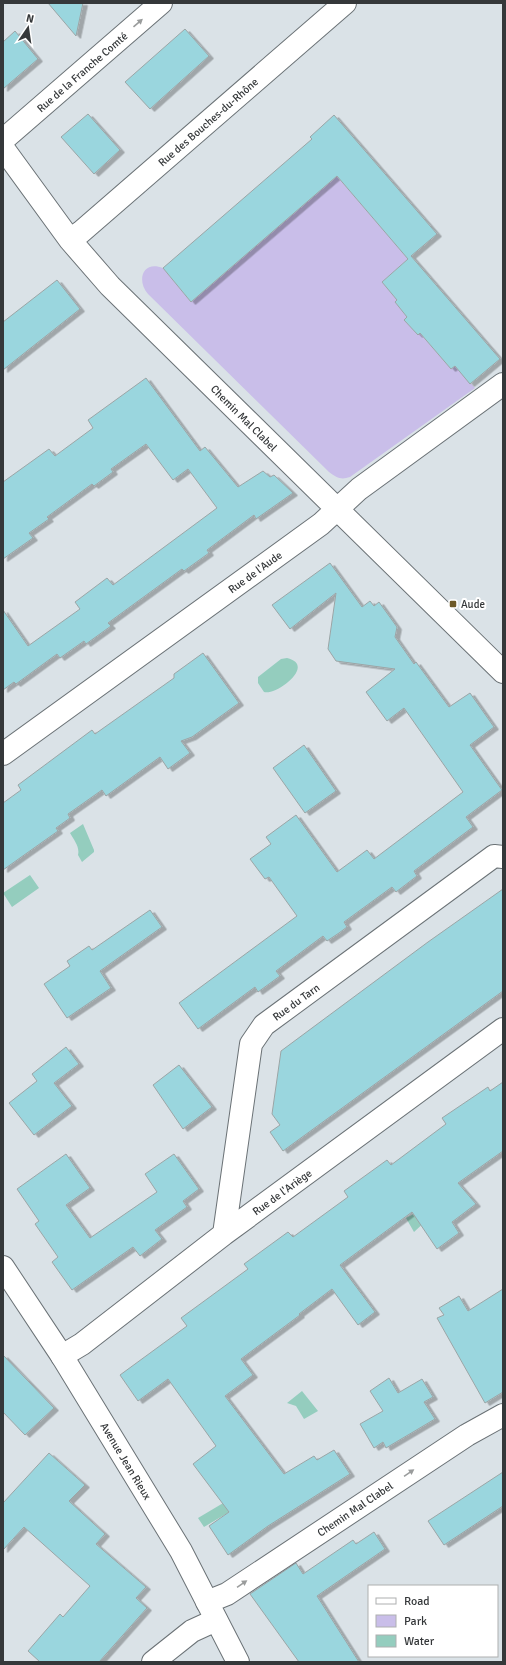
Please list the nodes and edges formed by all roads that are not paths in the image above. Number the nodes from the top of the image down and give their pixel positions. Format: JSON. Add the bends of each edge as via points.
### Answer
{"nodes":[{"id":1,"x":161,"y":3,"type":"edge"},
{"id":2,"x":345,"y":3,"type":"edge"},
{"id":3,"x":3,"y":140,"type":"edge"},
{"id":4,"x":3,"y":148,"type":"edge"},
{"id":5,"x":70,"y":240,"type":"junction"},
{"id":6,"x":503,"y":384,"type":"edge"},
{"id":7,"x":336,"y":510,"type":"junction"},
{"id":8,"x":503,"y":672,"type":"edge"},
{"id":9,"x":3,"y":754,"type":"edge"},
{"id":10,"x":503,"y":857,"type":"edge"},
{"id":11,"x":503,"y":1029,"type":"edge"},
{"id":12,"x":224,"y":1234,"type":"junction"},
{"id":13,"x":3,"y":1267,"type":"edge"},
{"id":14,"x":62,"y":1356,"type":"junction"},
{"id":15,"x":503,"y":1414,"type":"edge"},
{"id":16,"x":212,"y":1611,"type":"junction"},
{"id":17,"x":153,"y":1662,"type":"edge"},
{"id":18,"x":238,"y":1662,"type":"edge"}],
"edges":[{"from":3,"to":1,"type":"street","name":"Rue de la Franche Comté","one_way":true},
{"from":2,"to":5,"type":"street","name":"Rue des Bouches-du-Rhône"},
{"from":4,"to":5,"type":"street","name":"Chemin Mal Clabel"},
{"from":5,"to":7,"type":"street","name":"Chemin Mal Clabel","via":[[110,286]]},
{"from":6,"to":7,"type":"street","name":"Rue de l'Aude","via":[[359,489]]},
{"from":7,"to":8,"type":"street","name":"Chemin Mal Clabel"},
{"from":7,"to":9,"type":"street","name":"Rue de l'Aude"},
{"from":10,"to":12,"type":"street","name":"Rue du Tarn","via":[[494,856],[264,1025],[251,1044]]},
{"from":11,"to":12,"type":"street","name":"Rue de l'Ariège"},
{"from":12,"to":14,"type":"street","name":"Rue de l'Ariège","via":[[82,1344]]},
{"from":13,"to":14,"type":"street","name":"Avenue Jean Rieux"},
{"from":14,"to":16,"type":"street","name":"Avenue Jean Rieux","via":[[181,1551]]},
{"from":16,"to":15,"type":"street","name":"Chemin Mal Clabel","one_way":true,"via":[[227,1594],[467,1435]]},
{"from":16,"to":17,"type":"street","name":"Chemin Mal Clabel","via":[[192,1631]]},
{"from":16,"to":18,"type":"street","name":"Avenue Jean Rieux"}]}
